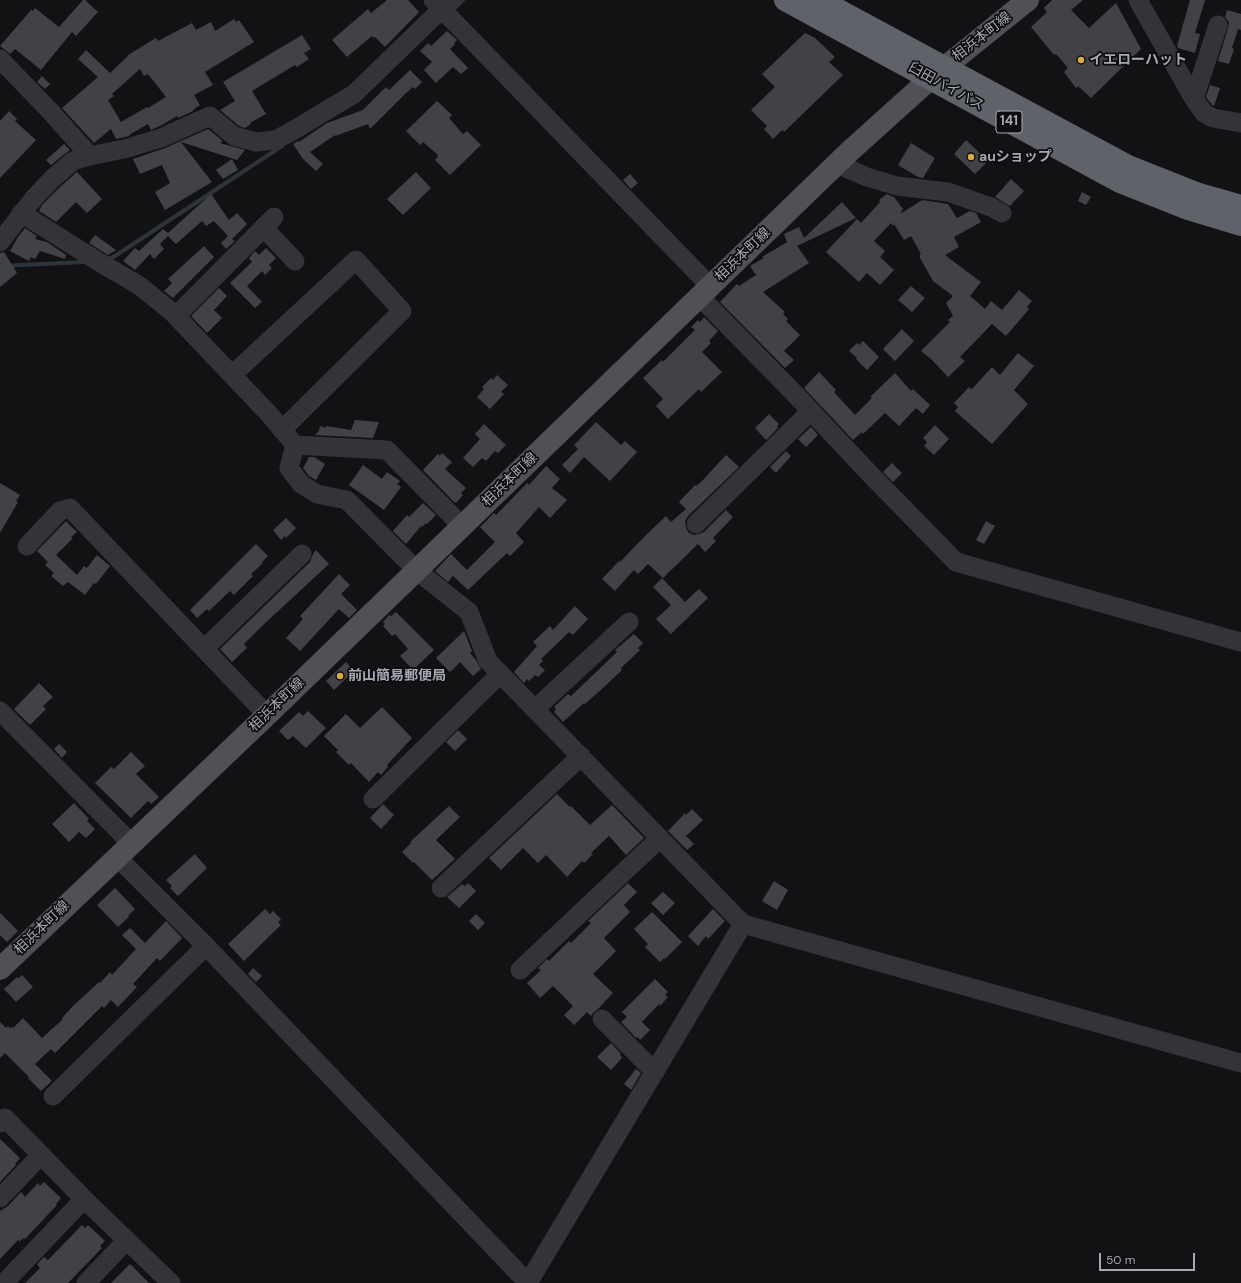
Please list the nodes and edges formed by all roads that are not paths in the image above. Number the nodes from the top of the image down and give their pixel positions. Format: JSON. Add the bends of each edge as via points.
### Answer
{"nodes":[{"id":1,"x":785,"y":0,"type":"edge"},
{"id":2,"x":820,"y":0,"type":"edge"},
{"id":3,"x":1028,"y":0,"type":"edge"},
{"id":4,"x":1138,"y":0,"type":"edge"},
{"id":5,"x":442,"y":3,"type":"edge"},
{"id":6,"x":1218,"y":25,"type":"dead end"},
{"id":7,"x":0,"y":59,"type":"edge"},
{"id":8,"x":937,"y":73,"type":"junction"},
{"id":9,"x":1194,"y":99,"type":"junction"},
{"id":10,"x":1241,"y":123,"type":"edge"},
{"id":11,"x":90,"y":156,"type":"junction"},
{"id":12,"x":837,"y":164,"type":"junction"},
{"id":13,"x":1241,"y":206,"type":"edge"},
{"id":14,"x":1002,"y":212,"type":"dead end"},
{"id":15,"x":21,"y":213,"type":"junction"},
{"id":16,"x":1241,"y":225,"type":"edge"},
{"id":17,"x":0,"y":242,"type":"edge"},
{"id":18,"x":295,"y":261,"type":"dead end"},
{"id":19,"x":705,"y":292,"type":"junction"},
{"id":20,"x":176,"y":316,"type":"junction"},
{"id":21,"x":232,"y":375,"type":"junction"},
{"id":22,"x":811,"y":412,"type":"junction"},
{"id":23,"x":282,"y":430,"type":"junction"},
{"id":24,"x":295,"y":445,"type":"junction"},
{"id":25,"x":696,"y":524,"type":"dead end"},
{"id":26,"x":462,"y":526,"type":"junction"},
{"id":27,"x":28,"y":546,"type":"dead end"},
{"id":28,"x":291,"y":558,"type":"dead end"},
{"id":29,"x":416,"y":570,"type":"junction"},
{"id":30,"x":629,"y":622,"type":"dead end"},
{"id":31,"x":1241,"y":642,"type":"edge"},
{"id":32,"x":204,"y":649,"type":"junction"},
{"id":33,"x":500,"y":674,"type":"junction"},
{"id":34,"x":535,"y":709,"type":"junction"},
{"id":35,"x":0,"y":711,"type":"edge"},
{"id":36,"x":267,"y":715,"type":"junction"},
{"id":37,"x":580,"y":756,"type":"junction"},
{"id":38,"x":373,"y":799,"type":"dead end"},
{"id":39,"x":660,"y":838,"type":"junction"},
{"id":40,"x":124,"y":850,"type":"junction"},
{"id":41,"x":441,"y":888,"type":"dead end"},
{"id":42,"x":744,"y":924,"type":"junction"},
{"id":43,"x":206,"y":946,"type":"junction"},
{"id":44,"x":0,"y":969,"type":"edge"},
{"id":45,"x":520,"y":970,"type":"dead end"},
{"id":46,"x":602,"y":1019,"type":"dead end"},
{"id":47,"x":1241,"y":1064,"type":"edge"},
{"id":48,"x":656,"y":1072,"type":"junction"},
{"id":49,"x":53,"y":1096,"type":"dead end"},
{"id":50,"x":0,"y":1123,"type":"edge"},
{"id":51,"x":41,"y":1155,"type":"junction"},
{"id":52,"x":0,"y":1198,"type":"edge"},
{"id":53,"x":84,"y":1199,"type":"junction"},
{"id":54,"x":127,"y":1240,"type":"junction"},
{"id":55,"x":0,"y":1280,"type":"edge"},
{"id":56,"x":4,"y":1283,"type":"edge"},
{"id":57,"x":86,"y":1283,"type":"edge"},
{"id":58,"x":171,"y":1283,"type":"edge"},
{"id":59,"x":528,"y":1283,"type":"edge"},
{"id":60,"x":541,"y":1283,"type":"edge"}],
"edges":[{"from":1,"to":8,"type":"highway","name":"臼田バイパス","number":"141"},
{"from":2,"to":8,"type":"highway","name":"臼田バイパス","number":"141"},
{"from":3,"to":8,"type":"main road","name":"相浜本町線"},
{"from":4,"to":9,"type":"street"},
{"from":5,"to":11,"type":"street","via":[[354,94],[275,140],[256,142],[234,136],[210,116],[161,138]]},
{"from":5,"to":19,"type":"street"},
{"from":6,"to":9,"type":"street"},
{"from":7,"to":11,"type":"street"},
{"from":8,"to":12,"type":"main road","name":"相浜本町線"},
{"from":8,"to":13,"type":"highway","name":"臼田バイパス","number":"141","via":[[1128,166],[1196,193]]},
{"from":8,"to":16,"type":"highway","name":"臼田バイパス","number":"141","via":[[1120,182],[1188,209]]},
{"from":9,"to":10,"type":"street","via":[[1204,112],[1213,118]]},
{"from":11,"to":15,"type":"street","via":[[73,161],[52,178]]},
{"from":12,"to":14,"type":"street","via":[[866,177],[897,186],[948,192]]},
{"from":12,"to":19,"type":"main road","name":"相浜本町線"},
{"from":15,"to":17,"type":"street"},
{"from":15,"to":20,"type":"street","via":[[140,286]]},
{"from":18,"to":20,"type":"street","via":[[269,222]]},
{"from":19,"to":22,"type":"street"},
{"from":19,"to":26,"type":"main road","name":"相浜本町線"},
{"from":20,"to":21,"type":"street"},
{"from":21,"to":23,"type":"street"},
{"from":21,"to":23,"type":"street","via":[[356,260],[402,311]]},
{"from":22,"to":25,"type":"street"},
{"from":22,"to":31,"type":"street","via":[[956,562]]},
{"from":23,"to":24,"type":"street"},
{"from":24,"to":26,"type":"street","via":[[387,450]]},
{"from":24,"to":29,"type":"street","via":[[289,468],[301,484],[317,494],[346,500]]},
{"from":26,"to":29,"type":"main road","name":"相浜本町線"},
{"from":27,"to":32,"type":"street","via":[[60,510],[70,508]]},
{"from":28,"to":32,"type":"street"},
{"from":29,"to":33,"type":"street","via":[[469,612],[488,661]]},
{"from":29,"to":36,"type":"main road","name":"相浜本町線"},
{"from":30,"to":34,"type":"street"},
{"from":32,"to":36,"type":"street"},
{"from":33,"to":34,"type":"street"},
{"from":33,"to":38,"type":"street"},
{"from":34,"to":37,"type":"street"},
{"from":35,"to":40,"type":"street"},
{"from":36,"to":40,"type":"main road","name":"相浜本町線"},
{"from":37,"to":39,"type":"street"},
{"from":37,"to":41,"type":"street"},
{"from":39,"to":42,"type":"street"},
{"from":39,"to":45,"type":"street"},
{"from":40,"to":43,"type":"street"},
{"from":40,"to":44,"type":"main road","name":"相浜本町線"},
{"from":42,"to":47,"type":"street"},
{"from":42,"to":48,"type":"street"},
{"from":43,"to":49,"type":"street"},
{"from":43,"to":59,"type":"street"},
{"from":46,"to":48,"type":"street"},
{"from":48,"to":59,"type":"street"},
{"from":50,"to":51,"type":"street","via":[[5,1118]]},
{"from":51,"to":52,"type":"street"},
{"from":51,"to":53,"type":"street"},
{"from":53,"to":54,"type":"street"},
{"from":53,"to":56,"type":"street"},
{"from":54,"to":57,"type":"street"},
{"from":54,"to":58,"type":"street"},
{"from":55,"to":56,"type":"street"},
{"from":59,"to":60,"type":"street"}]}
